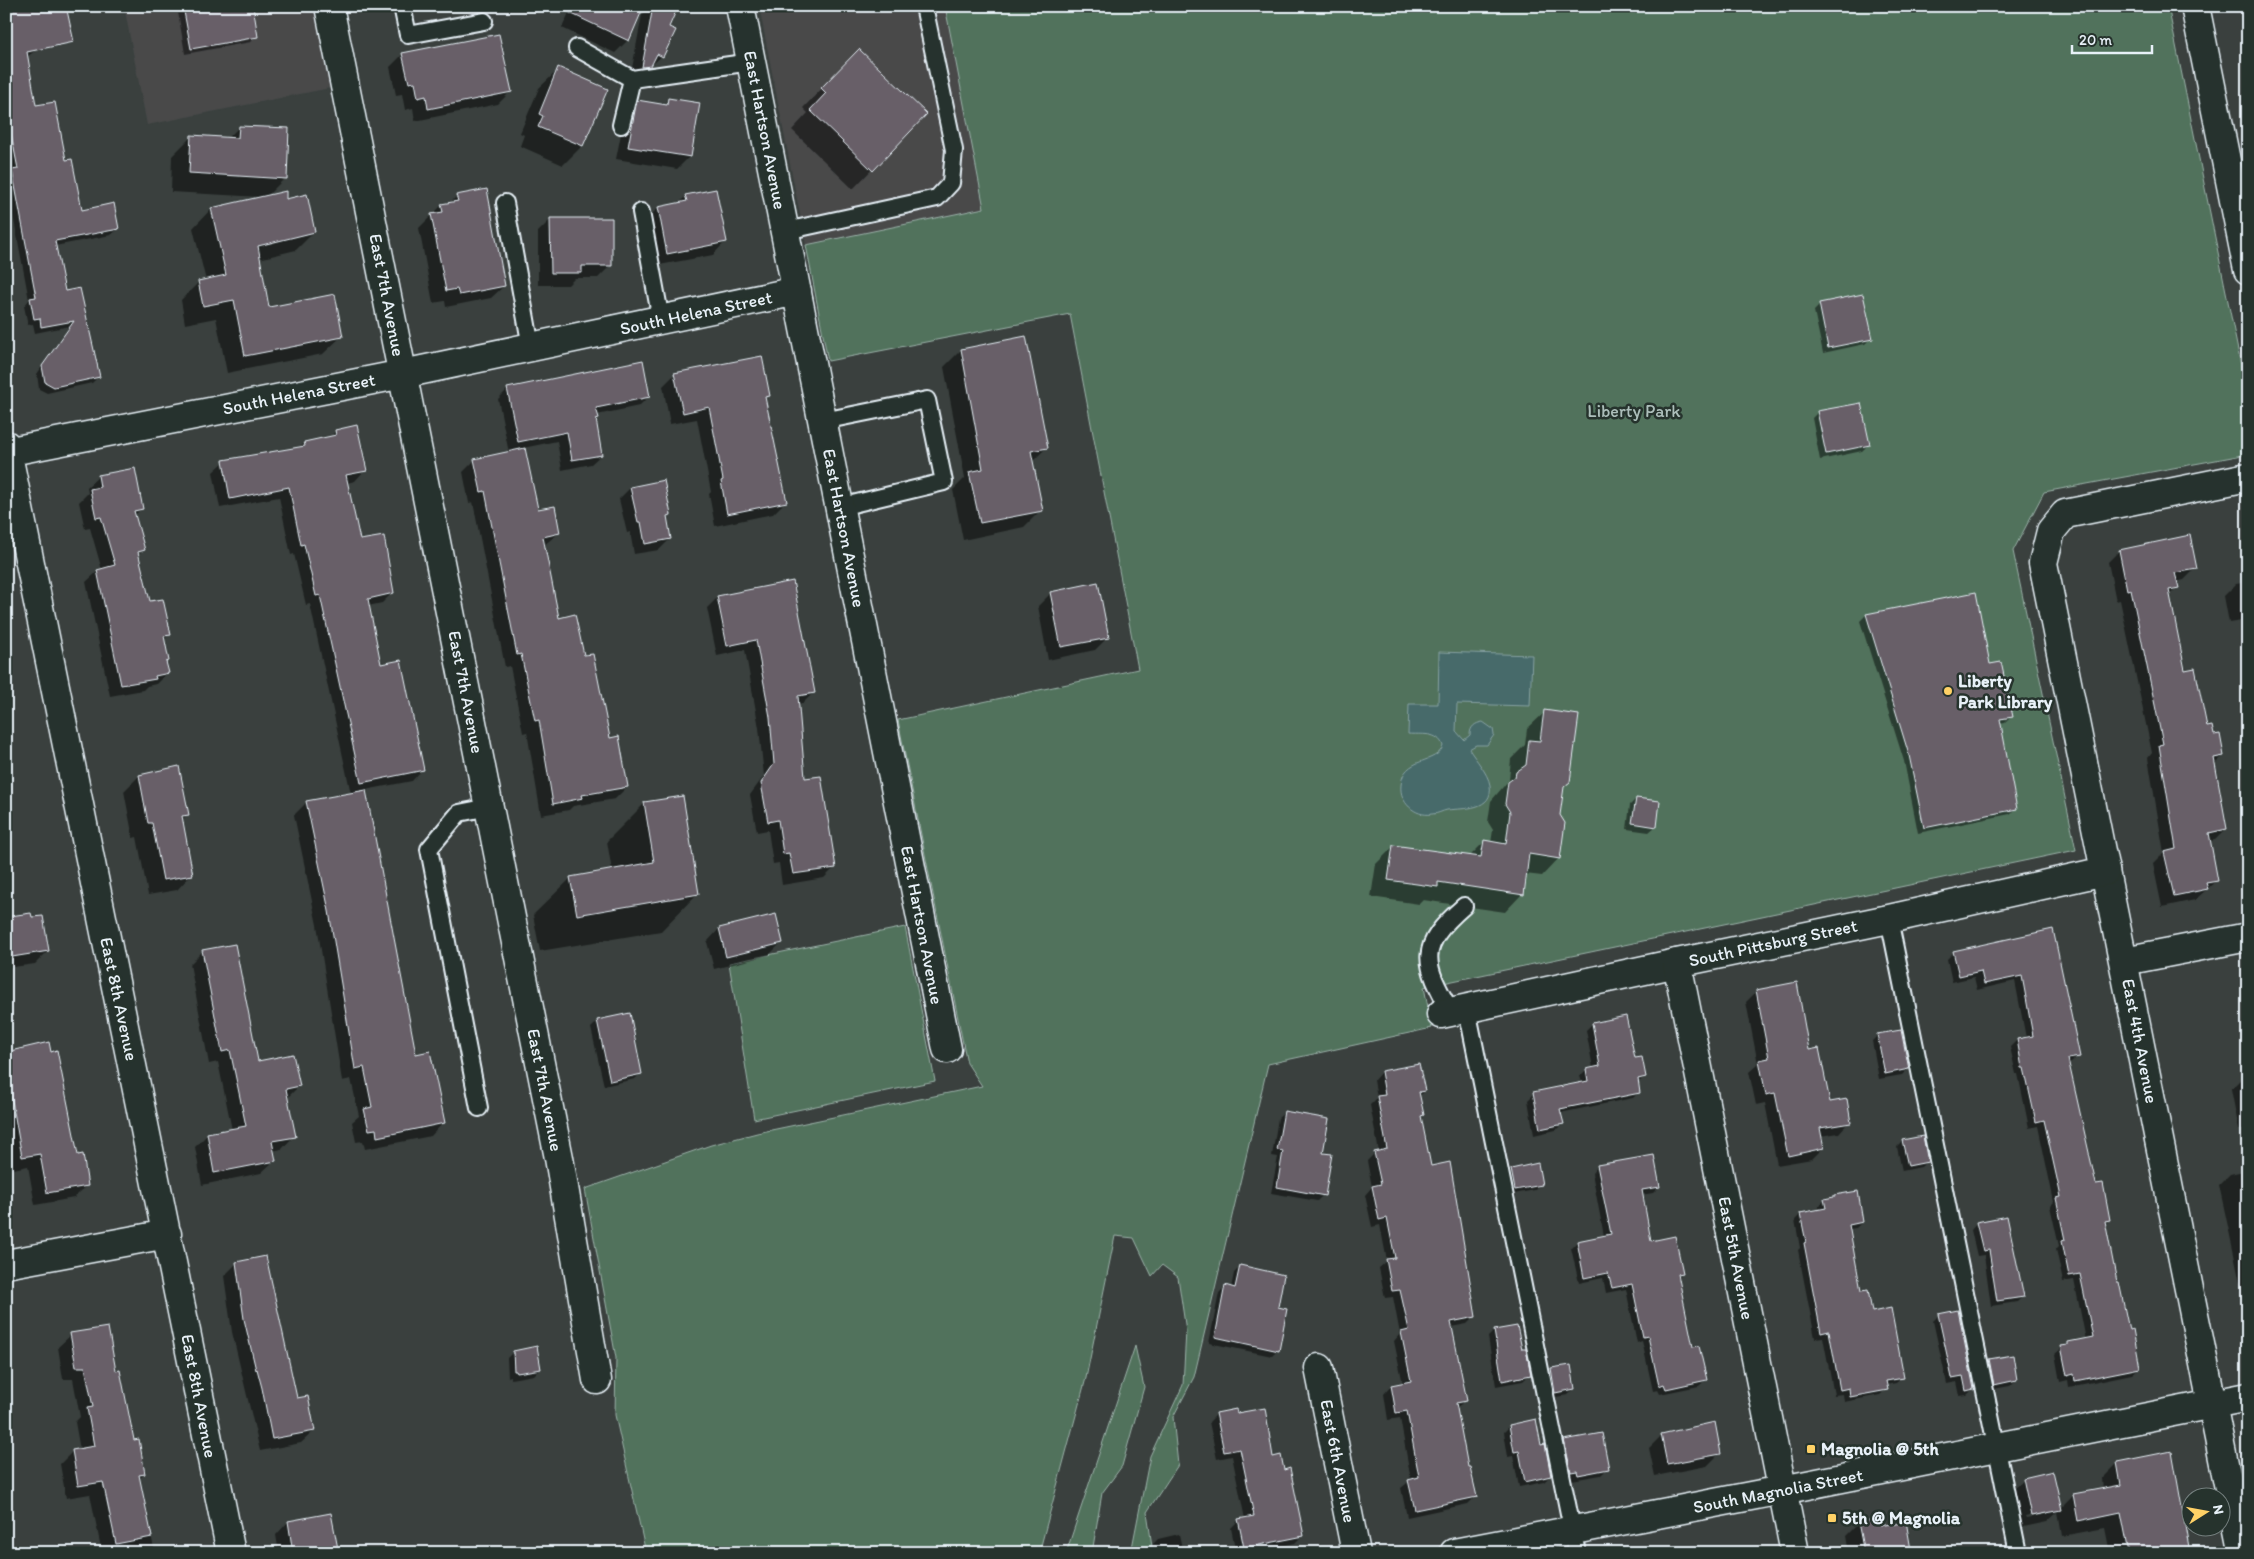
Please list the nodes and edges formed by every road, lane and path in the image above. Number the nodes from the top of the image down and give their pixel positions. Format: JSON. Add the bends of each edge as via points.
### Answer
{"nodes":[{"id":1,"x":329,"y":6,"type":"edge"},
{"id":2,"x":402,"y":6,"type":"edge"},
{"id":3,"x":740,"y":6,"type":"edge"},
{"id":4,"x":924,"y":6,"type":"edge"},
{"id":5,"x":2195,"y":6,"type":"edge"},
{"id":6,"x":484,"y":21,"type":"dead end"},
{"id":7,"x":578,"y":48,"type":"dead end"},
{"id":8,"x":751,"y":62,"type":"junction"},
{"id":9,"x":632,"y":79,"type":"junction"},
{"id":10,"x":621,"y":125,"type":"dead end"},
{"id":11,"x":504,"y":203,"type":"dead end"},
{"id":12,"x":641,"y":212,"type":"dead end"},
{"id":13,"x":786,"y":231,"type":"junction"},
{"id":14,"x":2248,"y":270,"type":"edge"},
{"id":15,"x":797,"y":292,"type":"junction"},
{"id":16,"x":661,"y":320,"type":"junction"},
{"id":17,"x":531,"y":347,"type":"junction"},
{"id":18,"x":403,"y":374,"type":"junction"},
{"id":19,"x":823,"y":421,"type":"junction"},
{"id":20,"x":7,"y":450,"type":"edge"},
{"id":21,"x":2248,"y":478,"type":"edge"},
{"id":22,"x":840,"y":507,"type":"junction"},
{"id":23,"x":489,"y":807,"type":"junction"},
{"id":24,"x":2104,"y":871,"type":"junction"},
{"id":25,"x":1464,"y":906,"type":"dead end"},
{"id":26,"x":1889,"y":919,"type":"junction"},
{"id":27,"x":2248,"y":937,"type":"edge"},
{"id":28,"x":2124,"y":961,"type":"junction"},
{"id":29,"x":1677,"y":963,"type":"junction"},
{"id":30,"x":1453,"y":1011,"type":"junction"},
{"id":31,"x":947,"y":1049,"type":"dead end"},
{"id":32,"x":480,"y":1108,"type":"dead end"},
{"id":33,"x":167,"y":1234,"type":"junction"},
{"id":34,"x":6,"y":1264,"type":"edge"},
{"id":35,"x":1319,"y":1368,"type":"dead end"},
{"id":36,"x":597,"y":1380,"type":"dead end"},
{"id":37,"x":2248,"y":1397,"type":"edge"},
{"id":38,"x":2212,"y":1404,"type":"junction"},
{"id":39,"x":1997,"y":1447,"type":"junction"},
{"id":40,"x":1782,"y":1490,"type":"junction"},
{"id":41,"x":1574,"y":1541,"type":"edge"},
{"id":42,"x":231,"y":1553,"type":"edge"},
{"id":43,"x":1356,"y":1553,"type":"edge"},
{"id":44,"x":1454,"y":1553,"type":"edge"},
{"id":45,"x":1794,"y":1553,"type":"edge"},
{"id":46,"x":2018,"y":1553,"type":"edge"},
{"id":47,"x":2242,"y":1553,"type":"edge"}],
"edges":[{"from":1,"to":18,"type":"street","name":"East 7th Avenue"},
{"from":2,"to":6,"type":"lane","via":[[408,35]]},
{"from":3,"to":8,"type":"street","name":"East Hartson Avenue"},
{"from":4,"to":13,"type":"lane","via":[[954,150],[951,183],[937,198]]},
{"from":5,"to":14,"type":"street"},
{"from":7,"to":9,"type":"lane"},
{"from":8,"to":9,"type":"lane"},
{"from":8,"to":13,"type":"street","name":"East Hartson Avenue"},
{"from":9,"to":10,"type":"lane"},
{"from":11,"to":17,"type":"lane"},
{"from":12,"to":16,"type":"lane"},
{"from":13,"to":15,"type":"street","name":"East Hartson Avenue"},
{"from":15,"to":16,"type":"street","name":"South Helena Street"},
{"from":15,"to":19,"type":"street","name":"East Hartson Avenue"},
{"from":16,"to":17,"type":"street","name":"South Helena Street"},
{"from":17,"to":18,"type":"street","name":"South Helena Street"},
{"from":18,"to":20,"type":"street","name":"South Helena Street"},
{"from":18,"to":23,"type":"street","name":"East 7th Avenue"},
{"from":19,"to":22,"type":"street","name":"East Hartson Avenue"},
{"from":19,"to":22,"type":"lane","via":[[927,400],[944,482]]},
{"from":20,"to":33,"type":"street","name":"East 8th Avenue"},
{"from":21,"to":24,"type":"street","name":"East 4th Avenue","via":[[2065,514],[2051,531],[2043,563]]},
{"from":22,"to":31,"type":"street","name":"East Hartson Avenue"},
{"from":23,"to":32,"type":"lane","via":[[459,813],[429,849]]},
{"from":23,"to":36,"type":"street","name":"East 7th Avenue","via":[[564,1183]]},
{"from":24,"to":26,"type":"street","name":"South Pittsburg Street"},
{"from":24,"to":28,"type":"street","name":"East 4th Avenue"},
{"from":25,"to":30,"type":"lane","via":[[1445,923],[1430,947],[1428,965]]},
{"from":26,"to":29,"type":"street","name":"South Pittsburg Street"},
{"from":26,"to":39,"type":"lane"},
{"from":27,"to":28,"type":"street"},
{"from":28,"to":38,"type":"street","name":"East 4th Avenue"},
{"from":29,"to":30,"type":"street","name":"South Pittsburg Street"},
{"from":29,"to":40,"type":"street","name":"East 5th Avenue"},
{"from":30,"to":41,"type":"lane"},
{"from":33,"to":34,"type":"street"},
{"from":33,"to":42,"type":"street","name":"East 8th Avenue"},
{"from":35,"to":43,"type":"street","name":"East 6th Avenue"},
{"from":37,"to":38,"type":"street","name":"South Magnolia Street"},
{"from":38,"to":39,"type":"street","name":"South Magnolia Street"},
{"from":38,"to":47,"type":"street","name":"East 4th Avenue"},
{"from":39,"to":40,"type":"street","name":"South Magnolia Street"},
{"from":39,"to":46,"type":"lane"},
{"from":40,"to":41,"type":"street","name":"South Magnolia Street"},
{"from":40,"to":45,"type":"street","name":"East 5th Avenue"},
{"from":41,"to":44,"type":"street","name":"South Magnolia Street"}]}
